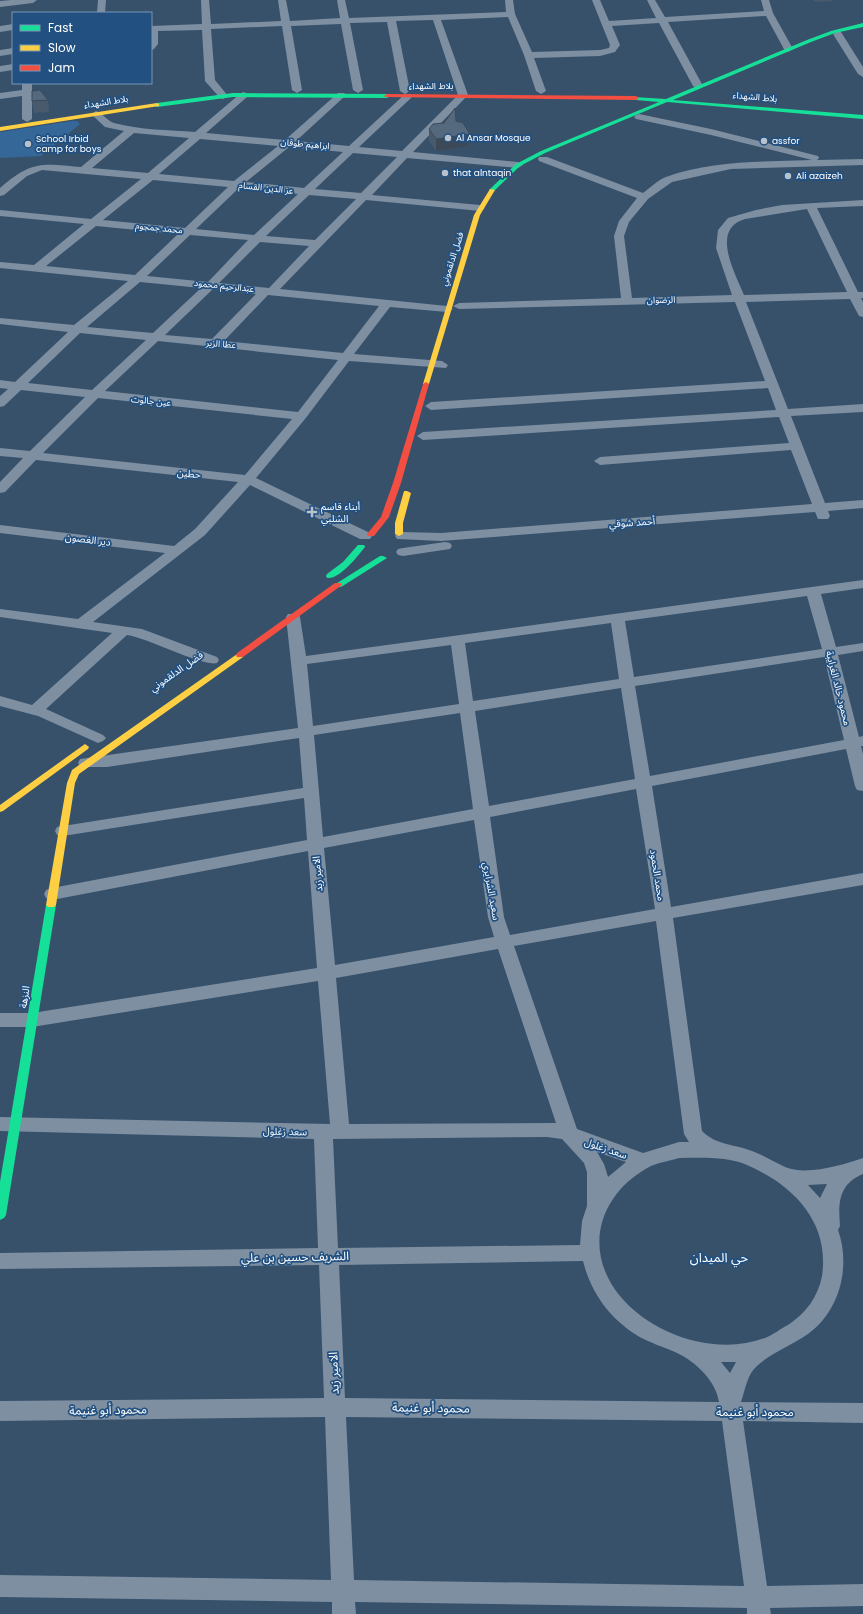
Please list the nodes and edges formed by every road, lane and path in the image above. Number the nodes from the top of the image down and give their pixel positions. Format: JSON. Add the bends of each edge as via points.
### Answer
{"nodes":[{"id":1,"x":102,"y":0,"type":"edge"},
{"id":2,"x":198,"y":0,"type":"edge"},
{"id":3,"x":205,"y":0,"type":"edge"},
{"id":4,"x":282,"y":0,"type":"edge"},
{"id":5,"x":341,"y":0,"type":"edge"},
{"id":6,"x":509,"y":0,"type":"edge"},
{"id":7,"x":596,"y":0,"type":"edge"},
{"id":8,"x":651,"y":0,"type":"edge"},
{"id":9,"x":765,"y":0,"type":"edge"},
{"id":10,"x":30,"y":3,"type":"edge"},
{"id":11,"x":0,"y":4,"type":"edge"},
{"id":12,"x":101,"y":12,"type":"edge"},
{"id":13,"x":769,"y":13,"type":"junction"},
{"id":14,"x":511,"y":14,"type":"junction"},
{"id":15,"x":436,"y":17,"type":"junction"},
{"id":16,"x":391,"y":18,"type":"junction"},
{"id":17,"x":345,"y":20,"type":"junction"},
{"id":18,"x":662,"y":20,"type":"junction"},
{"id":19,"x":286,"y":23,"type":"junction"},
{"id":20,"x":606,"y":24,"type":"junction"},
{"id":21,"x":863,"y":26,"type":"edge"},
{"id":22,"x":12,"y":27,"type":"edge"},
{"id":23,"x":201,"y":27,"type":"junction"},
{"id":24,"x":0,"y":28,"type":"edge"},
{"id":25,"x":152,"y":29,"type":"edge"},
{"id":26,"x":863,"y":29,"type":"edge"},
{"id":27,"x":838,"y":34,"type":"junction"},
{"id":28,"x":152,"y":46,"type":"edge"},
{"id":29,"x":788,"y":49,"type":"junction"},
{"id":30,"x":12,"y":51,"type":"edge"},
{"id":31,"x":0,"y":53,"type":"edge"},
{"id":32,"x":529,"y":55,"type":"junction"},
{"id":33,"x":12,"y":67,"type":"edge"},
{"id":34,"x":0,"y":69,"type":"edge"},
{"id":35,"x":863,"y":74,"type":"edge"},
{"id":36,"x":27,"y":87,"type":"edge"},
{"id":37,"x":697,"y":87,"type":"junction"},
{"id":38,"x":297,"y":90,"type":"junction"},
{"id":39,"x":358,"y":90,"type":"junction"},
{"id":40,"x":541,"y":91,"type":"junction"},
{"id":41,"x":712,"y":92,"type":"junction"},
{"id":42,"x":221,"y":93,"type":"junction"},
{"id":43,"x":407,"y":93,"type":"junction"},
{"id":44,"x":463,"y":93,"type":"junction"},
{"id":45,"x":206,"y":94,"type":"junction"},
{"id":46,"x":244,"y":95,"type":"junction"},
{"id":47,"x":341,"y":95,"type":"junction"},
{"id":48,"x":620,"y":95,"type":"junction"},
{"id":49,"x":0,"y":96,"type":"edge"},
{"id":50,"x":689,"y":96,"type":"junction"},
{"id":51,"x":678,"y":98,"type":"junction"},
{"id":52,"x":667,"y":99,"type":"junction"},
{"id":53,"x":731,"y":103,"type":"junction"},
{"id":54,"x":660,"y":108,"type":"junction"},
{"id":55,"x":863,"y":112,"type":"edge"},
{"id":56,"x":96,"y":114,"type":"junction"},
{"id":57,"x":640,"y":114,"type":"junction"},
{"id":58,"x":863,"y":117,"type":"edge"},
{"id":59,"x":27,"y":119,"type":"junction"},
{"id":60,"x":0,"y":123,"type":"edge"},
{"id":61,"x":0,"y":129,"type":"edge"},
{"id":62,"x":131,"y":130,"type":"junction"},
{"id":63,"x":195,"y":136,"type":"junction"},
{"id":64,"x":288,"y":143,"type":"junction"},
{"id":65,"x":354,"y":149,"type":"junction"},
{"id":66,"x":406,"y":154,"type":"junction"},
{"id":67,"x":543,"y":159,"type":"junction"},
{"id":68,"x":831,"y":162,"type":"junction"},
{"id":69,"x":863,"y":162,"type":"edge"},
{"id":70,"x":518,"y":165,"type":"junction"},
{"id":71,"x":83,"y":170,"type":"junction"},
{"id":72,"x":150,"y":176,"type":"junction"},
{"id":73,"x":236,"y":185,"type":"junction"},
{"id":74,"x":504,"y":191,"type":"dead end"},
{"id":75,"x":306,"y":192,"type":"junction"},
{"id":76,"x":0,"y":194,"type":"edge"},
{"id":77,"x":644,"y":197,"type":"junction"},
{"id":78,"x":363,"y":198,"type":"junction"},
{"id":79,"x":863,"y":203,"type":"edge"},
{"id":80,"x":811,"y":206,"type":"junction"},
{"id":81,"x":480,"y":208,"type":"junction"},
{"id":82,"x":0,"y":213,"type":"edge"},
{"id":83,"x":94,"y":222,"type":"junction"},
{"id":84,"x":186,"y":231,"type":"junction"},
{"id":85,"x":257,"y":238,"type":"junction"},
{"id":86,"x":318,"y":244,"type":"junction"},
{"id":87,"x":0,"y":265,"type":"edge"},
{"id":88,"x":38,"y":268,"type":"junction"},
{"id":89,"x":471,"y":269,"type":"dead end"},
{"id":90,"x":138,"y":278,"type":"junction"},
{"id":91,"x":211,"y":285,"type":"junction"},
{"id":92,"x":268,"y":291,"type":"junction"},
{"id":93,"x":858,"y":295,"type":"edge"},
{"id":94,"x":740,"y":299,"type":"junction"},
{"id":95,"x":627,"y":301,"type":"junction"},
{"id":96,"x":387,"y":303,"type":"junction"},
{"id":97,"x":459,"y":306,"type":"junction"},
{"id":98,"x":447,"y":309,"type":"junction"},
{"id":99,"x":863,"y":314,"type":"edge"},
{"id":100,"x":0,"y":321,"type":"edge"},
{"id":101,"x":77,"y":329,"type":"junction"},
{"id":102,"x":154,"y":337,"type":"junction"},
{"id":103,"x":449,"y":342,"type":"dead end"},
{"id":104,"x":214,"y":344,"type":"junction"},
{"id":105,"x":348,"y":357,"type":"junction"},
{"id":106,"x":440,"y":365,"type":"junction"},
{"id":107,"x":0,"y":384,"type":"edge"},
{"id":108,"x":772,"y":384,"type":"junction"},
{"id":109,"x":18,"y":386,"type":"junction"},
{"id":110,"x":94,"y":395,"type":"junction"},
{"id":111,"x":0,"y":403,"type":"edge"},
{"id":112,"x":431,"y":406,"type":"dead end"},
{"id":113,"x":863,"y":408,"type":"edge"},
{"id":114,"x":783,"y":413,"type":"junction"},
{"id":115,"x":301,"y":416,"type":"junction"},
{"id":116,"x":423,"y":436,"type":"dead end"},
{"id":117,"x":796,"y":446,"type":"junction"},
{"id":118,"x":0,"y":452,"type":"edge"},
{"id":119,"x":34,"y":456,"type":"junction"},
{"id":120,"x":600,"y":461,"type":"dead end"},
{"id":121,"x":248,"y":479,"type":"junction"},
{"id":122,"x":409,"y":486,"type":"dead end"},
{"id":123,"x":0,"y":489,"type":"edge"},
{"id":124,"x":863,"y":504,"type":"edge"},
{"id":125,"x":822,"y":512,"type":"junction"},
{"id":126,"x":863,"y":513,"type":"edge"},
{"id":127,"x":0,"y":529,"type":"edge"},
{"id":128,"x":400,"y":535,"type":"junction"},
{"id":129,"x":366,"y":539,"type":"junction"},
{"id":130,"x":177,"y":550,"type":"junction"},
{"id":131,"x":393,"y":555,"type":"junction"},
{"id":132,"x":325,"y":581,"type":"dead end"},
{"id":133,"x":863,"y":584,"type":"edge"},
{"id":134,"x":813,"y":591,"type":"junction"},
{"id":135,"x":0,"y":613,"type":"edge"},
{"id":136,"x":293,"y":617,"type":"junction"},
{"id":137,"x":617,"y":617,"type":"junction"},
{"id":138,"x":81,"y":624,"type":"junction"},
{"id":139,"x":124,"y":630,"type":"junction"},
{"id":140,"x":457,"y":638,"type":"junction"},
{"id":141,"x":863,"y":647,"type":"edge"},
{"id":142,"x":830,"y":652,"type":"junction"},
{"id":143,"x":212,"y":660,"type":"dead end"},
{"id":144,"x":299,"y":661,"type":"junction"},
{"id":145,"x":629,"y":684,"type":"junction"},
{"id":146,"x":0,"y":701,"type":"edge"},
{"id":147,"x":466,"y":708,"type":"junction"},
{"id":148,"x":36,"y":710,"type":"junction"},
{"id":149,"x":306,"y":731,"type":"junction"},
{"id":150,"x":101,"y":736,"type":"joint"},
{"id":151,"x":858,"y":742,"type":"edge"},
{"id":152,"x":86,"y":763,"type":"junction"},
{"id":153,"x":41,"y":778,"type":"junction"},
{"id":154,"x":644,"y":782,"type":"junction"},
{"id":155,"x":71,"y":783,"type":"junction"},
{"id":156,"x":863,"y":786,"type":"edge"},
{"id":157,"x":310,"y":792,"type":"junction"},
{"id":158,"x":0,"y":808,"type":"edge"},
{"id":159,"x":480,"y":813,"type":"junction"},
{"id":160,"x":63,"y":831,"type":"junction"},
{"id":161,"x":314,"y":844,"type":"junction"},
{"id":162,"x":863,"y":879,"type":"edge"},
{"id":163,"x":52,"y":894,"type":"junction"},
{"id":164,"x":664,"y":914,"type":"junction"},
{"id":165,"x":503,"y":942,"type":"junction"},
{"id":166,"x":326,"y":973,"type":"junction"},
{"id":167,"x":0,"y":1020,"type":"edge"},
{"id":168,"x":32,"y":1020,"type":"junction"},
{"id":169,"x":7,"y":1124,"type":"edge"},
{"id":170,"x":332,"y":1132,"type":"junction"},
{"id":171,"x":569,"y":1134,"type":"junction"},
{"id":172,"x":693,"y":1134,"type":"junction"},
{"id":173,"x":679,"y":1150,"type":"junction"},
{"id":174,"x":717,"y":1150,"type":"junction"},
{"id":175,"x":644,"y":1161,"type":"junction"},
{"id":176,"x":855,"y":1170,"type":"edge"},
{"id":177,"x":784,"y":1175,"type":"junction"},
{"id":178,"x":596,"y":1207,"type":"junction"},
{"id":179,"x":0,"y":1215,"type":"edge"},
{"id":180,"x":831,"y":1235,"type":"junction"},
{"id":181,"x":590,"y":1253,"type":"junction"},
{"id":182,"x":329,"y":1257,"type":"junction"},
{"id":183,"x":0,"y":1261,"type":"edge"},
{"id":184,"x":769,"y":1346,"type":"junction"},
{"id":185,"x":686,"y":1348,"type":"junction"},
{"id":186,"x":335,"y":1407,"type":"junction"},
{"id":187,"x":731,"y":1408,"type":"junction"},
{"id":188,"x":0,"y":1411,"type":"edge"},
{"id":189,"x":863,"y":1413,"type":"edge"},
{"id":190,"x":0,"y":1586,"type":"edge"},
{"id":191,"x":863,"y":1595,"type":"edge"},
{"id":192,"x":344,"y":1603,"type":"edge"},
{"id":193,"x":757,"y":1606,"type":"edge"}],
"edges":[{"from":1,"to":12,"type":"street"},
{"from":2,"to":23,"type":"street"},
{"from":3,"to":23,"type":"street"},
{"from":4,"to":19,"type":"street"},
{"from":5,"to":17,"type":"street"},
{"from":6,"to":14,"type":"street"},
{"from":7,"to":20,"type":"street"},
{"from":8,"to":18,"type":"street"},
{"from":9,"to":13,"type":"street"},
{"from":10,"to":11,"type":"street"},
{"from":13,"to":18,"type":"street"},
{"from":13,"to":29,"type":"street"},
{"from":14,"to":15,"type":"street"},
{"from":14,"to":32,"type":"street"},
{"from":15,"to":16,"type":"street"},
{"from":15,"to":44,"type":"street"},
{"from":16,"to":17,"type":"street"},
{"from":16,"to":43,"type":"street"},
{"from":17,"to":19,"type":"street"},
{"from":17,"to":39,"type":"street"},
{"from":18,"to":20,"type":"street"},
{"from":18,"to":37,"type":"street"},
{"from":19,"to":23,"type":"street"},
{"from":19,"to":38,"type":"street"},
{"from":20,"to":32,"type":"street","via":[[614,45],[612,50],[600,53]]},
{"from":21,"to":29,"type":"main road","via":[[834,32]]},
{"from":22,"to":24,"type":"street"},
{"from":23,"to":25,"type":"street"},
{"from":23,"to":42,"type":"street","via":[[210,81]]},
{"from":23,"to":45,"type":"street","via":[[202,82]]},
{"from":25,"to":28,"type":"street"},
{"from":26,"to":27,"type":"main road","name":"فضل الدلقموني"},
{"from":27,"to":35,"type":"street"},
{"from":27,"to":41,"type":"main road","name":"فضل الدلقموني"},
{"from":29,"to":37,"type":"main road"},
{"from":30,"to":31,"type":"street"},
{"from":32,"to":40,"type":"street"},
{"from":33,"to":34,"type":"street"},
{"from":36,"to":49,"type":"street"},
{"from":36,"to":59,"type":"street"},
{"from":37,"to":48,"type":"main road"},
{"from":37,"to":51,"type":"main road"},
{"from":38,"to":39,"type":"main road"},
{"from":38,"to":42,"type":"main road"},
{"from":39,"to":43,"type":"main road"},
{"from":40,"to":44,"type":"main road"},
{"from":40,"to":48,"type":"main road"},
{"from":41,"to":50,"type":"main road","name":"فضل الدلقموني"},
{"from":41,"to":53,"type":"main road"},
{"from":42,"to":45,"type":"main road","name":"بلاط الشهداء"},
{"from":42,"to":46,"type":"main road","name":"بلاط الشهداء"},
{"from":43,"to":44,"type":"main road","name":"بلاط الشهداء"},
{"from":43,"to":47,"type":"main road","name":"بلاط الشهداء"},
{"from":43,"to":65,"type":"street"},
{"from":44,"to":48,"type":"main road","name":"بلاط الشهداء"},
{"from":44,"to":66,"type":"street"},
{"from":45,"to":56,"type":"main road","name":"بلاط الشهداء"},
{"from":45,"to":59,"type":"main road"},
{"from":46,"to":47,"type":"main road","name":"بلاط الشهداء"},
{"from":46,"to":63,"type":"street"},
{"from":47,"to":64,"type":"street"},
{"from":48,"to":51,"type":"main road"},
{"from":48,"to":52,"type":"main road","name":"بلاط الشهداء"},
{"from":48,"to":57,"type":"main road","via":[[638,102],[642,107]]},
{"from":50,"to":51,"type":"main road","name":"فضل الدلقموني"},
{"from":50,"to":53,"type":"main road"},
{"from":51,"to":52,"type":"main road","name":"بلاط الشهداء"},
{"from":51,"to":53,"type":"main road","name":"بلاط الشهداء"},
{"from":51,"to":54,"type":"main road","name":"فضل الدلقموني"},
{"from":52,"to":57,"type":"main road","name":"فضل الدلقموني"},
{"from":53,"to":54,"type":"main road","via":[[683,104]]},
{"from":53,"to":55,"type":"main road"},
{"from":53,"to":58,"type":"main road","name":"بلاط الشهداء"},
{"from":54,"to":57,"type":"main road","name":"فضل الدلقموني"},
{"from":56,"to":61,"type":"main road","name":"بلاط الشهداء"},
{"from":56,"to":62,"type":"street","name":"ابراهيم طوقان","via":[[108,124]]},
{"from":57,"to":67,"type":"main road","name":"فضل الدلقموني"},
{"from":57,"to":68,"type":"street"},
{"from":57,"to":70,"type":"main road","name":"فضل الدلقموني","via":[[543,152]]},
{"from":59,"to":60,"type":"main road"},
{"from":62,"to":63,"type":"street","name":"ابراهيم طوقان"},
{"from":62,"to":71,"type":"street"},
{"from":63,"to":64,"type":"street","name":"ابراهيم طوقان"},
{"from":63,"to":72,"type":"street"},
{"from":64,"to":65,"type":"street","name":"ابراهيم طوقان"},
{"from":64,"to":73,"type":"street"},
{"from":65,"to":66,"type":"street","name":"ابراهيم طوقان"},
{"from":65,"to":75,"type":"street"},
{"from":66,"to":70,"type":"street","name":"ابراهيم طوقان"},
{"from":66,"to":78,"type":"street"},
{"from":67,"to":74,"type":"main road","name":"فضل الدلقموني","via":[[524,170]]},
{"from":67,"to":77,"type":"street"},
{"from":68,"to":69,"type":"street"},
{"from":68,"to":77,"type":"street","via":[[731,166],[699,171],[668,180]]},
{"from":70,"to":81,"type":"main road","name":"فضل الدلقموني","via":[[494,188]]},
{"from":71,"to":72,"type":"street","name":"عز الدين القسام"},
{"from":71,"to":76,"type":"street","name":"عز الدين القسام","via":[[33,168]]},
{"from":72,"to":73,"type":"street","name":"عز الدين القسام"},
{"from":72,"to":83,"type":"street"},
{"from":73,"to":75,"type":"street","name":"عز الدين القسام"},
{"from":73,"to":84,"type":"street"},
{"from":75,"to":78,"type":"street","name":"عز الدين القسام"},
{"from":75,"to":85,"type":"street"},
{"from":77,"to":95,"type":"street","via":[[624,221],[620,236]]},
{"from":78,"to":81,"type":"street","name":"عز الدين القسام"},
{"from":78,"to":86,"type":"street"},
{"from":79,"to":80,"type":"street"},
{"from":80,"to":93,"type":"street"},
{"from":80,"to":94,"type":"street","via":[[779,208],[745,216],[733,220],[724,228],[721,246]]},
{"from":81,"to":98,"type":"main road","name":"فضل الدلقموني"},
{"from":82,"to":83,"type":"street","name":"محمد جمجوم"},
{"from":83,"to":84,"type":"street","name":"محمد جمجوم"},
{"from":83,"to":88,"type":"street"},
{"from":84,"to":85,"type":"street","name":"محمد جمجوم"},
{"from":84,"to":90,"type":"street"},
{"from":85,"to":86,"type":"street","name":"محمد جمجوم"},
{"from":85,"to":91,"type":"street"},
{"from":86,"to":92,"type":"street"},
{"from":87,"to":88,"type":"street","name":"عبدالرحيم محمود"},
{"from":88,"to":90,"type":"street","name":"عبدالرحيم محمود"},
{"from":89,"to":97,"type":"main road"},
{"from":90,"to":91,"type":"street","name":"عبدالرحيم محمود"},
{"from":90,"to":101,"type":"street"},
{"from":91,"to":92,"type":"street","name":"عبدالرحيم محمود"},
{"from":91,"to":102,"type":"street"},
{"from":92,"to":96,"type":"street","name":"عبدالرحيم محمود"},
{"from":92,"to":104,"type":"street"},
{"from":93,"to":94,"type":"street","name":"الرضوان"},
{"from":93,"to":99,"type":"street"},
{"from":94,"to":95,"type":"street","name":"الرضوان"},
{"from":94,"to":108,"type":"street"},
{"from":95,"to":97,"type":"street","name":"الرضوان"},
{"from":96,"to":98,"type":"street","name":"عبدالرحيم محمود"},
{"from":96,"to":105,"type":"street"},
{"from":97,"to":103,"type":"main road"},
{"from":98,"to":106,"type":"main road","name":"فضل الدلقموني"},
{"from":100,"to":101,"type":"street","name":"عطا الزير"},
{"from":101,"to":102,"type":"street","name":"عطا الزير"},
{"from":101,"to":109,"type":"street"},
{"from":102,"to":104,"type":"street","name":"عطا الزير"},
{"from":102,"to":110,"type":"street"},
{"from":104,"to":105,"type":"street","name":"عطا الزير"},
{"from":105,"to":106,"type":"street","name":"عطا الزير"},
{"from":105,"to":115,"type":"street"},
{"from":106,"to":129,"type":"main road","name":"فضل الدلقموني","via":[[386,514]]},
{"from":107,"to":109,"type":"street","name":"عين جالوت"},
{"from":108,"to":112,"type":"street"},
{"from":108,"to":114,"type":"street"},
{"from":109,"to":110,"type":"street","name":"عين جالوت"},
{"from":109,"to":111,"type":"street"},
{"from":110,"to":115,"type":"street","name":"عين جالوت"},
{"from":110,"to":119,"type":"street"},
{"from":113,"to":114,"type":"street"},
{"from":114,"to":116,"type":"street"},
{"from":114,"to":117,"type":"street"},
{"from":115,"to":121,"type":"street"},
{"from":117,"to":120,"type":"street"},
{"from":117,"to":125,"type":"street"},
{"from":118,"to":119,"type":"street","name":"حطين"},
{"from":119,"to":121,"type":"street","name":"حطين"},
{"from":119,"to":123,"type":"street"},
{"from":121,"to":129,"type":"street","name":"حطين"},
{"from":121,"to":130,"type":"street","via":[[200,532]]},
{"from":122,"to":128,"type":"main road","via":[[399,523]]},
{"from":124,"to":125,"type":"street","name":"أحمد شوقي"},
{"from":125,"to":126,"type":"street","name":"أحمد شوقي"},
{"from":125,"to":128,"type":"street","name":"أحمد شوقي","via":[[441,537]]},
{"from":125,"to":131,"type":"street","name":"أحمد شوقي","via":[[436,546]]},
{"from":127,"to":130,"type":"street","name":"دير الغصون"},
{"from":128,"to":129,"type":"main road","via":[[382,531]]},
{"from":128,"to":131,"type":"main road","via":[[407,545]]},
{"from":129,"to":131,"type":"main road","via":[[368,555]]},
{"from":129,"to":132,"type":"main road","name":"فضل الدلقموني","via":[[346,564]]},
{"from":130,"to":138,"type":"street"},
{"from":131,"to":136,"type":"main road","via":[[361,570]]},
{"from":133,"to":134,"type":"street"},
{"from":134,"to":137,"type":"street"},
{"from":134,"to":142,"type":"street","name":"محمود خالد الغرايبة"},
{"from":135,"to":138,"type":"street"},
{"from":136,"to":144,"type":"street","name":"الامير زيد"},
{"from":136,"to":152,"type":"main road"},
{"from":137,"to":140,"type":"street"},
{"from":137,"to":145,"type":"street","name":"محمد الحمود"},
{"from":138,"to":139,"type":"street"},
{"from":139,"to":143,"type":"street","via":[[166,642]]},
{"from":139,"to":148,"type":"street"},
{"from":140,"to":144,"type":"street"},
{"from":140,"to":147,"type":"street","name":"سعيد الشرايري"},
{"from":141,"to":142,"type":"street"},
{"from":142,"to":145,"type":"street"},
{"from":142,"to":151,"type":"street","name":"محمود خالد الغرايبة"},
{"from":144,"to":149,"type":"street","name":"الامير زيد"},
{"from":145,"to":147,"type":"street"},
{"from":145,"to":154,"type":"street","name":"محمد الحمود"},
{"from":146,"to":148,"type":"street"},
{"from":147,"to":149,"type":"street"},
{"from":147,"to":159,"type":"street","name":"سعيد الشرايري"},
{"from":148,"to":150,"type":"street"},
{"from":149,"to":152,"type":"street","via":[[107,762]]},
{"from":149,"to":157,"type":"street","name":"الامير زيد"},
{"from":150,"to":153,"type":"main road"},
{"from":151,"to":154,"type":"street"},
{"from":151,"to":156,"type":"street","name":"محمود خالد الغرايبة"},
{"from":152,"to":155,"type":"main road","via":[[75,772]]},
{"from":153,"to":155,"type":"main road","via":[[60,774],[68,777]]},
{"from":153,"to":158,"type":"main road"},
{"from":154,"to":159,"type":"street"},
{"from":154,"to":164,"type":"street","name":"محمد الحمود"},
{"from":155,"to":160,"type":"main road","name":"النزهة"},
{"from":157,"to":160,"type":"street"},
{"from":157,"to":161,"type":"street","name":"الامير زيد"},
{"from":159,"to":161,"type":"street"},
{"from":159,"to":165,"type":"street","name":"سعيد الشرايري","via":[[493,904]]},
{"from":160,"to":163,"type":"main road","name":"النزهة"},
{"from":161,"to":163,"type":"street"},
{"from":161,"to":166,"type":"street","name":"الامير زيد"},
{"from":162,"to":164,"type":"street"},
{"from":163,"to":168,"type":"main road","name":"النزهة"},
{"from":164,"to":165,"type":"street"},
{"from":164,"to":172,"type":"street","name":"محمد الحمود"},
{"from":165,"to":166,"type":"street"},
{"from":165,"to":171,"type":"street","name":"سعيد الشرايري"},
{"from":166,"to":168,"type":"street"},
{"from":166,"to":170,"type":"street","name":"الامير زيد"},
{"from":167,"to":168,"type":"street"},
{"from":168,"to":169,"type":"main road","name":"النزهة"},
{"from":169,"to":170,"type":"street","name":"سعد زغلول"},
{"from":169,"to":179,"type":"main road","name":"النزهة"},
{"from":170,"to":171,"type":"street","name":"سعد زغلول","via":[[547,1130]]},
{"from":170,"to":182,"type":"street","name":"الامير زيد"},
{"from":171,"to":175,"type":"street","name":"سعد زغلول"},
{"from":171,"to":178,"type":"street","name":"سعد زغلول","via":[[589,1155],[599,1172],[600,1187]]},
{"from":172,"to":173,"type":"street"},
{"from":172,"to":174,"type":"street","via":[[702,1143]]},
{"from":173,"to":174,"type":"street"},
{"from":173,"to":175,"type":"street"},
{"from":174,"to":177,"type":"street","via":[[752,1158]]},
{"from":175,"to":178,"type":"street","via":[[615,1180]]},
{"from":176,"to":177,"type":"street","via":[[806,1178]]},
{"from":176,"to":180,"type":"street","via":[[834,1189],[829,1201]]},
{"from":177,"to":180,"type":"street","via":[[804,1192],[820,1213]]},
{"from":178,"to":181,"type":"street","via":[[589,1230]]},
{"from":180,"to":184,"type":"street","via":[[835,1269],[825,1301],[802,1327]]},
{"from":181,"to":182,"type":"street","name":"الشريف حسين بن علي"},
{"from":181,"to":185,"type":"street","via":[[600,1283],[621,1311],[650,1333]]},
{"from":182,"to":183,"type":"street","name":"الشريف حسين بن علي"},
{"from":182,"to":186,"type":"street","name":"الامير زيد"},
{"from":184,"to":185,"type":"street","via":[[729,1353]]},
{"from":184,"to":187,"type":"street","via":[[748,1360],[740,1376]]},
{"from":185,"to":187,"type":"street","via":[[710,1364],[721,1376],[728,1390]]},
{"from":186,"to":187,"type":"street","name":"محمود أبو غنيمة"},
{"from":186,"to":188,"type":"street","name":"محمود أبو غنيمة"},
{"from":186,"to":192,"type":"street","name":"الامير زيد"},
{"from":187,"to":189,"type":"street","name":"محمود أبو غنيمة"},
{"from":187,"to":193,"type":"street"},
{"from":190,"to":192,"type":"street"},
{"from":191,"to":193,"type":"street"},
{"from":192,"to":193,"type":"street"}]}
